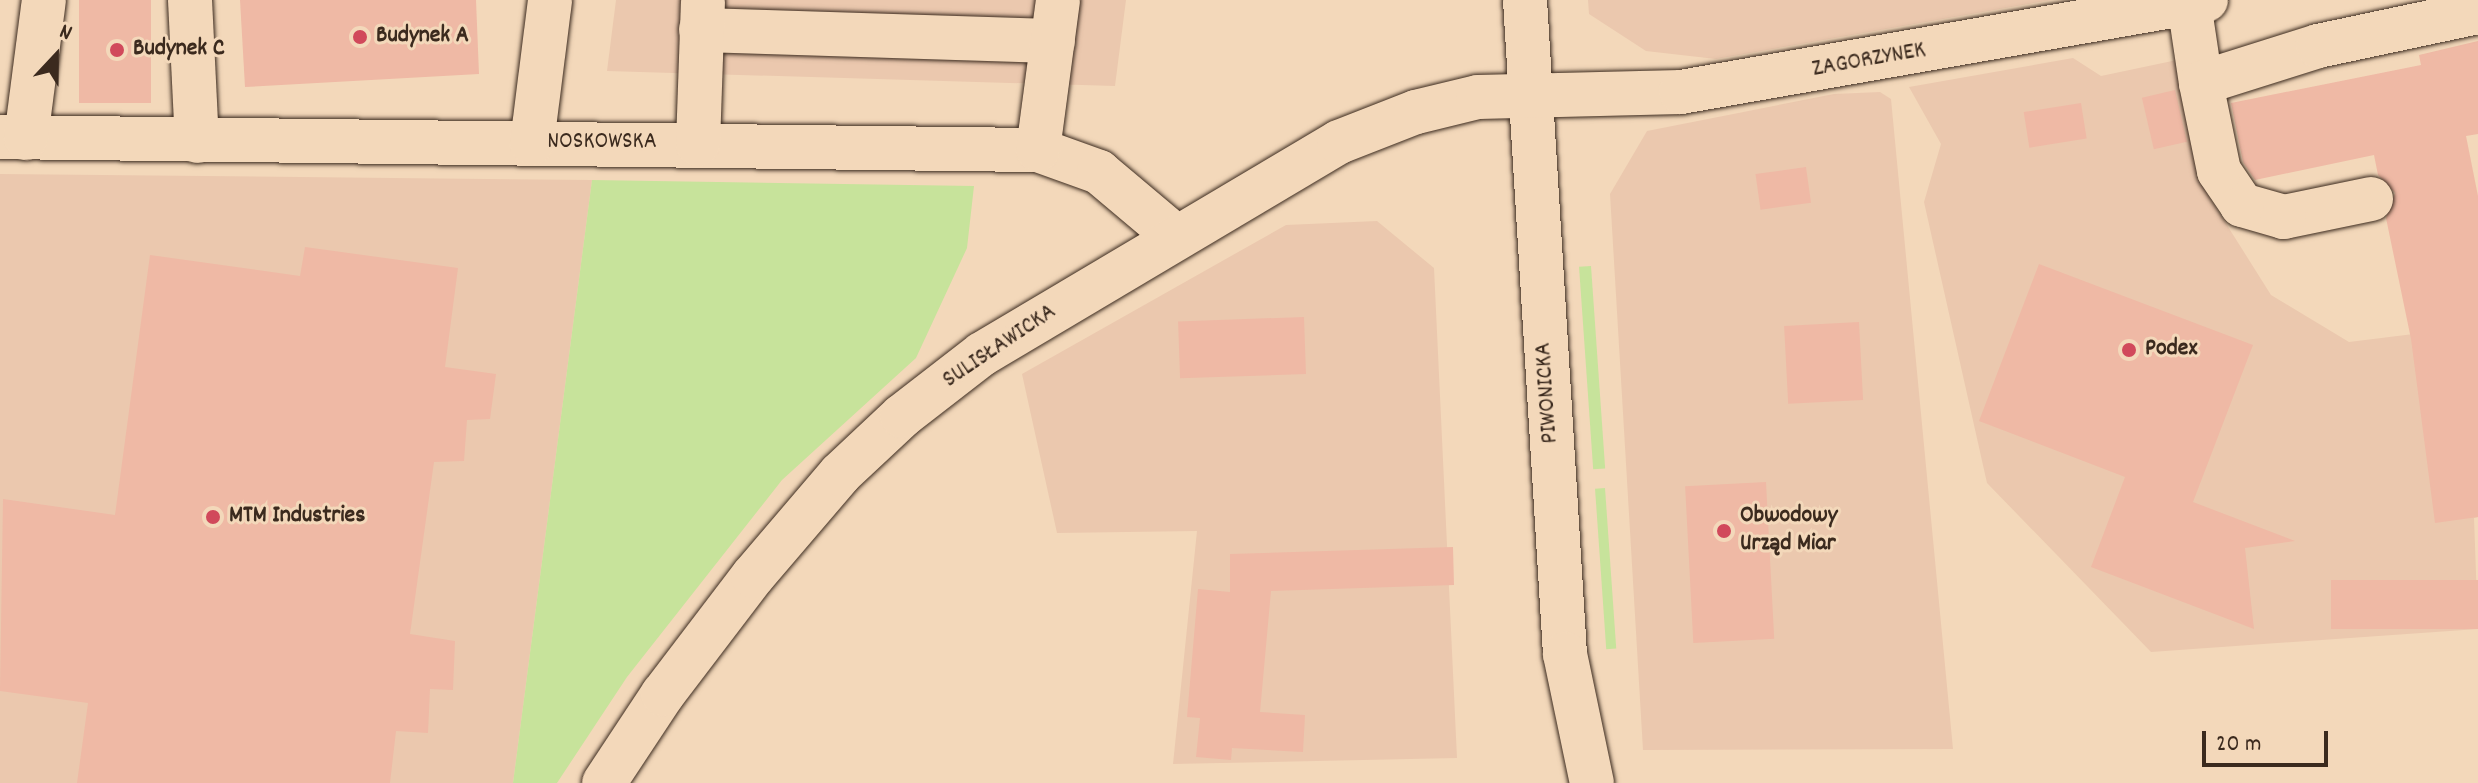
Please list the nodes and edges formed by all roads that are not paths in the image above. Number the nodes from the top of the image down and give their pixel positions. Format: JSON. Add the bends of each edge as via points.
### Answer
{"nodes":[{"id":1,"x":44,"y":0,"type":"edge"},
{"id":2,"x":190,"y":0,"type":"edge"},
{"id":3,"x":550,"y":0,"type":"edge"},
{"id":4,"x":1525,"y":0,"type":"edge"},
{"id":5,"x":2197,"y":2,"type":"edge"},
{"id":6,"x":2478,"y":12,"type":"edge"},
{"id":7,"x":702,"y":15,"type":"edge"},
{"id":8,"x":1055,"y":20,"type":"edge"},
{"id":9,"x":2201,"y":83,"type":"junction"},
{"id":10,"x":1529,"y":95,"type":"junction"},
{"id":11,"x":13,"y":137,"type":"edge"},
{"id":12,"x":197,"y":141,"type":"junction"},
{"id":13,"x":532,"y":143,"type":"junction"},
{"id":14,"x":698,"y":144,"type":"junction"},
{"id":15,"x":1038,"y":150,"type":"junction"},
{"id":16,"x":2371,"y":199,"type":"dead end"},
{"id":17,"x":1175,"y":236,"type":"junction"},
{"id":18,"x":604,"y":783,"type":"edge"},
{"id":19,"x":1592,"y":783,"type":"edge"}],
"edges":[{"from":1,"to":11,"type":"street"},
{"from":2,"to":12,"type":"street"},
{"from":3,"to":13,"type":"street"},
{"from":4,"to":10,"type":"street","name":"PIWONICKA"},
{"from":5,"to":9,"type":"street"},
{"from":5,"to":10,"type":"street","name":"ZAGORZYNEK","via":[[1696,90]]},
{"from":6,"to":9,"type":"street","via":[[2318,46]]},
{"from":7,"to":8,"type":"street"},
{"from":7,"to":14,"type":"street"},
{"from":8,"to":15,"type":"street"},
{"from":9,"to":16,"type":"street","via":[[2219,171],[2242,205],[2284,217]]},
{"from":10,"to":17,"type":"street","name":"SULISŁAWICKA","via":[[1448,103],[1377,126]]},
{"from":10,"to":19,"type":"street","name":"PIWONICKA","via":[[1565,654]]},
{"from":11,"to":12,"type":"street","name":"NOSKOWSKA"},
{"from":12,"to":13,"type":"street","name":"NOSKOWSKA"},
{"from":13,"to":14,"type":"street","name":"NOSKOWSKA"},
{"from":14,"to":15,"type":"street","name":"NOSKOWSKA"},
{"from":15,"to":17,"type":"street","name":"NOSKOWSKA","via":[[1099,172]]},
{"from":17,"to":18,"type":"street","name":"SULISŁAWICKA","via":[[982,354],[902,416],[840,474],[726,611]]}]}
